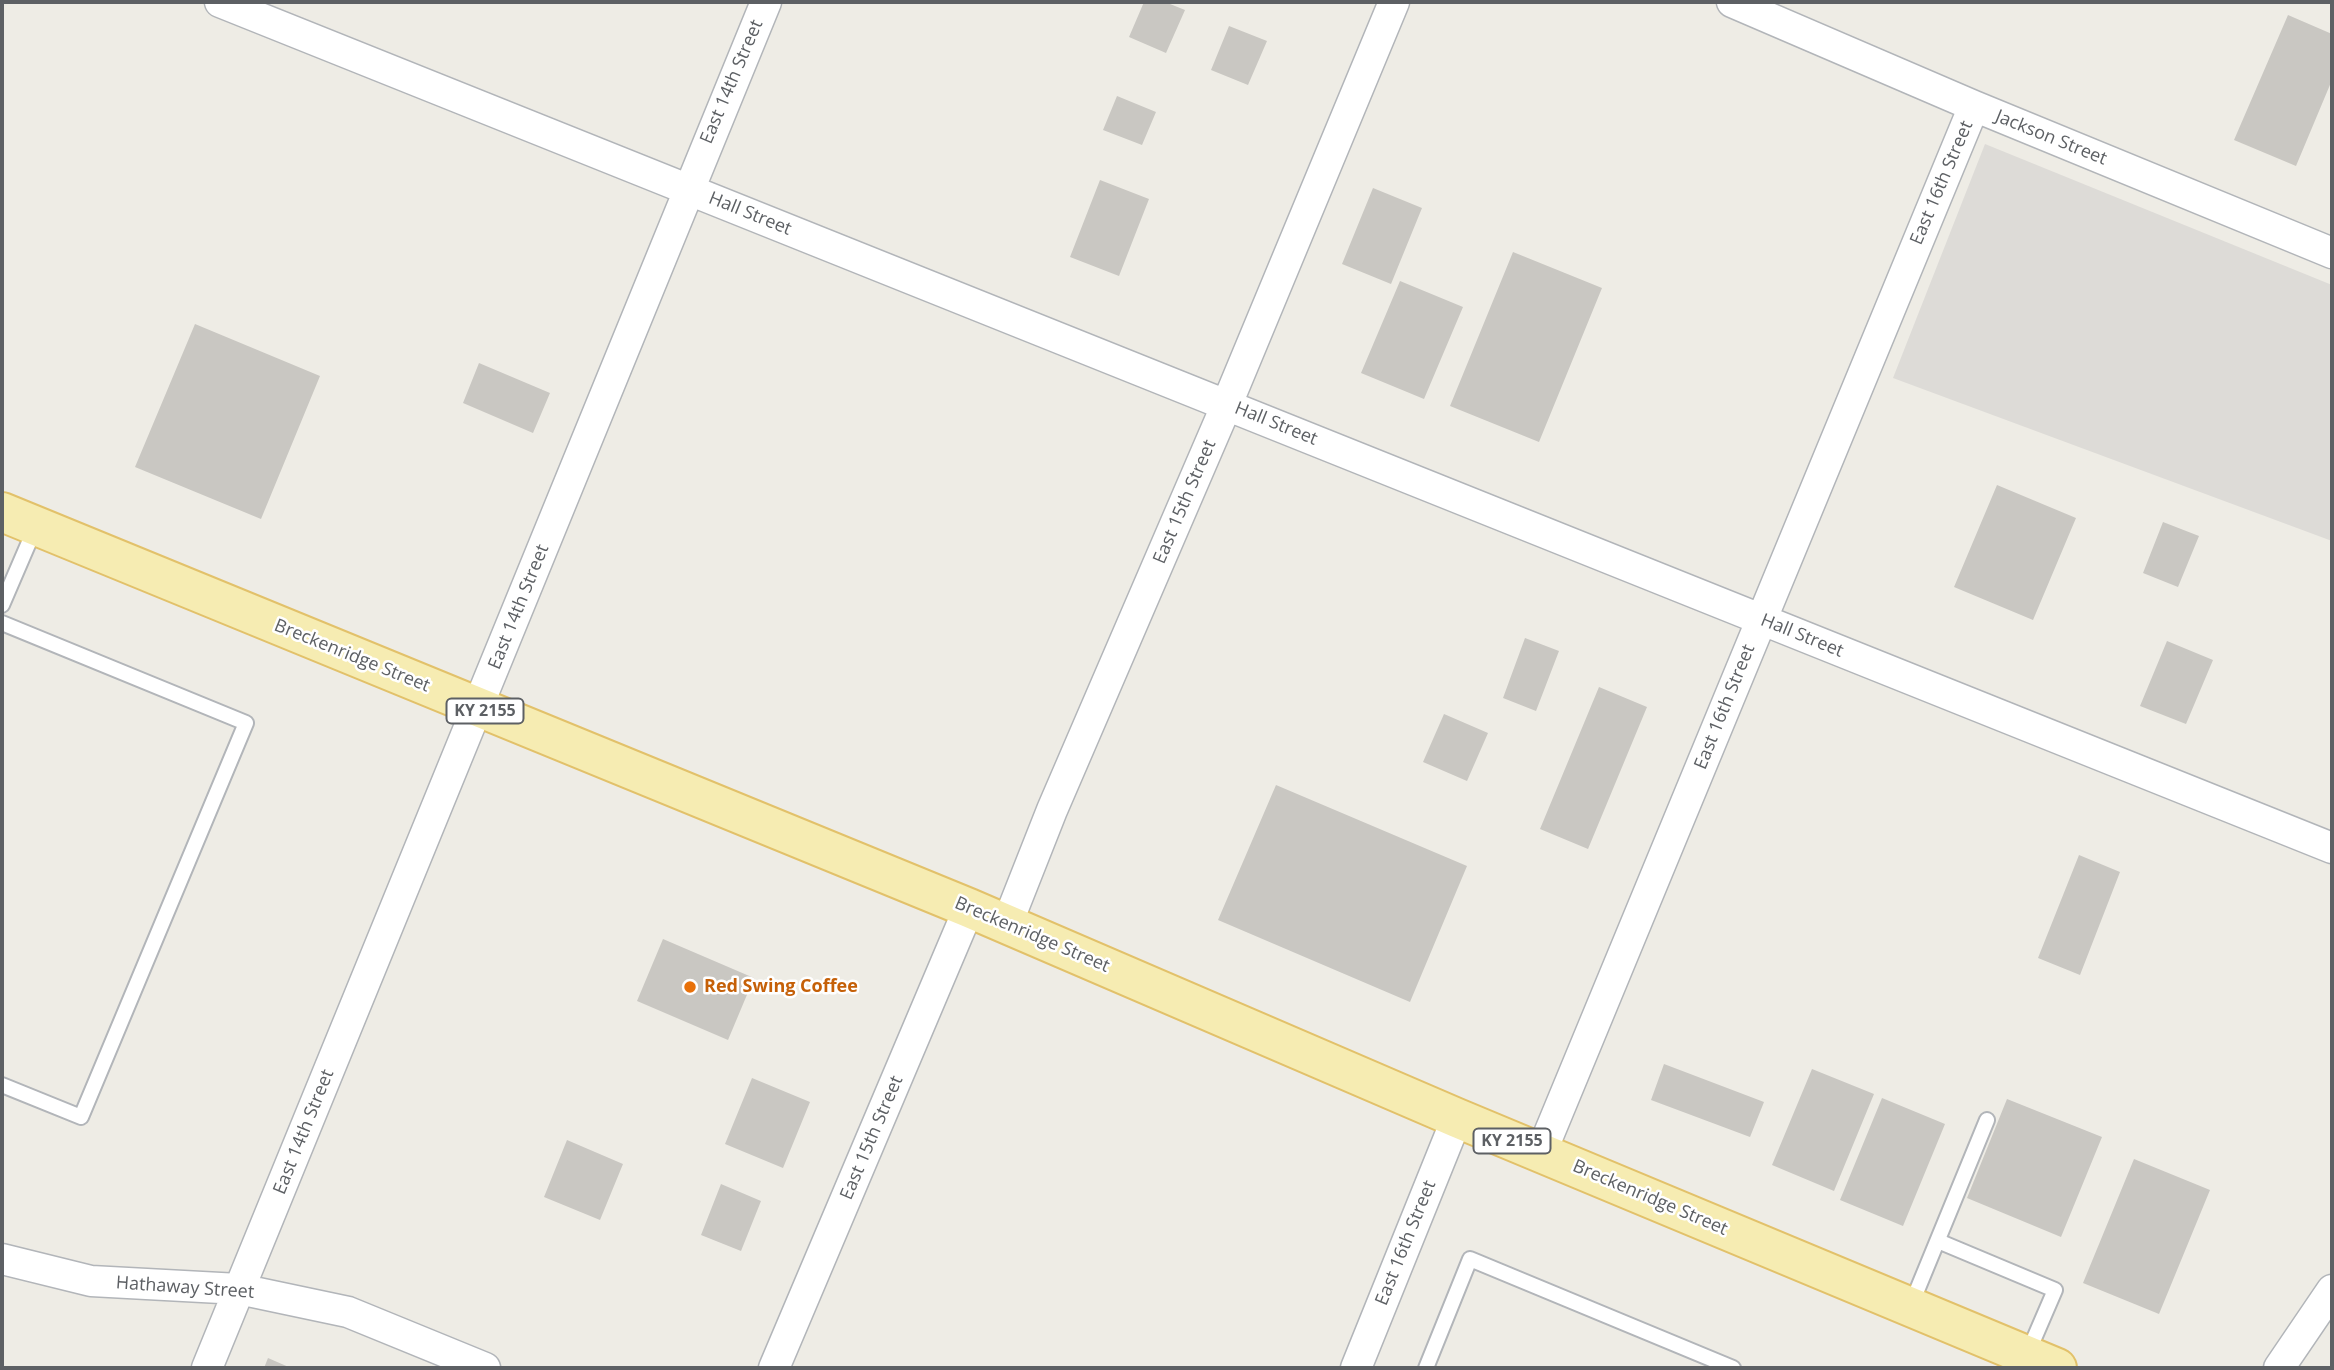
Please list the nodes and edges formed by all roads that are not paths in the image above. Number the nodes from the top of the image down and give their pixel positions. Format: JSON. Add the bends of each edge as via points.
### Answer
{"nodes":[{"id":1,"x":220,"y":2,"type":"edge"},
{"id":2,"x":766,"y":2,"type":"edge"},
{"id":3,"x":1394,"y":2,"type":"edge"},
{"id":4,"x":1732,"y":2,"type":"edge"},
{"id":5,"x":1974,"y":106,"type":"junction"},
{"id":6,"x":688,"y":189,"type":"junction"},
{"id":7,"x":2332,"y":253,"type":"edge"},
{"id":8,"x":1227,"y":404,"type":"junction"},
{"id":9,"x":19,"y":519,"type":"edge"},
{"id":10,"x":2,"y":605,"type":"edge"},
{"id":11,"x":1761,"y":619,"type":"junction"},
{"id":12,"x":2,"y":624,"type":"edge"},
{"id":13,"x":478,"y":708,"type":"junction"},
{"id":14,"x":2332,"y":848,"type":"edge"},
{"id":15,"x":970,"y":908,"type":"junction"},
{"id":16,"x":1007,"y":924,"type":"junction"},
{"id":17,"x":2,"y":1085,"type":"edge"},
{"id":18,"x":1457,"y":1118,"type":"junction"},
{"id":19,"x":1987,"y":1120,"type":"dead end"},
{"id":20,"x":1541,"y":1153,"type":"junction"},
{"id":21,"x":1938,"y":1241,"type":"junction"},
{"id":22,"x":2,"y":1259,"type":"edge"},
{"id":23,"x":239,"y":1289,"type":"junction"},
{"id":24,"x":2332,"y":1290,"type":"edge"},
{"id":25,"x":1910,"y":1307,"type":"junction"},
{"id":26,"x":2042,"y":1362,"type":"edge"},
{"id":27,"x":207,"y":1368,"type":"edge"},
{"id":28,"x":485,"y":1368,"type":"edge"},
{"id":29,"x":774,"y":1368,"type":"edge"},
{"id":30,"x":1356,"y":1368,"type":"edge"},
{"id":31,"x":1426,"y":1368,"type":"edge"},
{"id":32,"x":1733,"y":1368,"type":"edge"},
{"id":33,"x":2279,"y":1368,"type":"edge"}],
"edges":[{"from":1,"to":6,"type":"street","name":"Hall Street"},
{"from":2,"to":6,"type":"street","name":"East 14th Street"},
{"from":3,"to":8,"type":"street","name":"East 15th Street"},
{"from":4,"to":5,"type":"street","name":"Jackson Street"},
{"from":5,"to":7,"type":"street","name":"Jackson Street"},
{"from":5,"to":11,"type":"street","name":"East 16th Street"},
{"from":6,"to":8,"type":"street","name":"Hall Street"},
{"from":6,"to":13,"type":"street","name":"East 14th Street"},
{"from":8,"to":11,"type":"street","name":"Hall Street"},
{"from":8,"to":16,"type":"street","name":"East 15th Street"},
{"from":9,"to":10,"type":"lane"},
{"from":9,"to":13,"type":"main road","name":"Breckenridge Street","number":"KY 2155"},
{"from":11,"to":14,"type":"street","name":"Hall Street"},
{"from":11,"to":20,"type":"street","name":"East 16th Street"},
{"from":12,"to":17,"type":"lane","via":[[246,723],[81,1117]]},
{"from":13,"to":15,"type":"main road","name":"Breckenridge Street","number":"KY 2155"},
{"from":13,"to":23,"type":"street","name":"East 14th Street"},
{"from":15,"to":16,"type":"main road","name":"Breckenridge Street","number":"KY 2155"},
{"from":15,"to":29,"type":"street","name":"East 15th Street"},
{"from":16,"to":18,"type":"main road","name":"Breckenridge Street","number":"KY 2155"},
{"from":18,"to":20,"type":"main road","name":"Breckenridge Street","number":"KY 2155"},
{"from":18,"to":30,"type":"street","name":"East 16th Street"},
{"from":19,"to":21,"type":"lane"},
{"from":20,"to":25,"type":"main road","name":"Breckenridge Street","number":"KY 2155"},
{"from":21,"to":25,"type":"lane"},
{"from":21,"to":26,"type":"lane","via":[[2055,1290]]},
{"from":22,"to":23,"type":"street","name":"Hathaway Street","via":[[91,1282]]},
{"from":23,"to":27,"type":"street","name":"East 14th Street"},
{"from":23,"to":28,"type":"street","name":"Hathaway Street","via":[[348,1312]]},
{"from":24,"to":33,"type":"street"},
{"from":25,"to":26,"type":"main road","name":"Breckenridge Street","number":"KY 2155"},
{"from":31,"to":32,"type":"lane","via":[[1470,1259]]}]}
